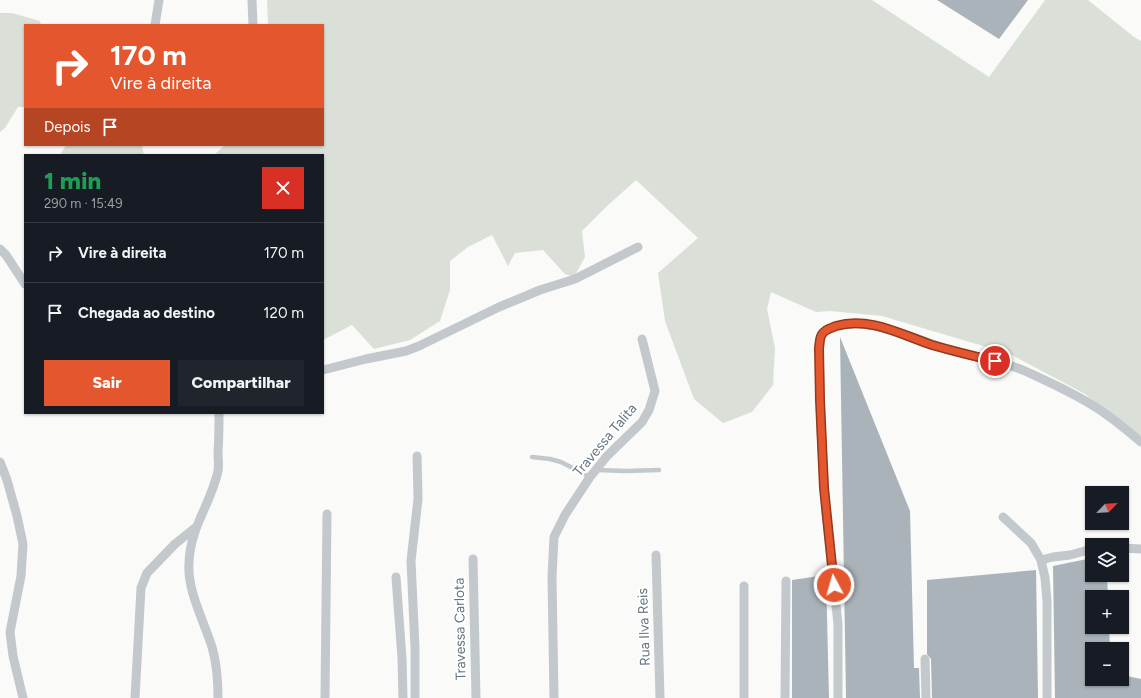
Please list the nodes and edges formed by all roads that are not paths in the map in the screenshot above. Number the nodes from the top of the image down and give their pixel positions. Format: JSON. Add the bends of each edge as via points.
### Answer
{"nodes":[{"id":1,"x":159,"y":0,"type":"edge"},
{"id":2,"x":252,"y":0,"type":"edge"},
{"id":3,"x":155,"y":24,"type":"edge"},
{"id":4,"x":253,"y":24,"type":"edge"},
{"id":5,"x":638,"y":247,"type":"dead end"},
{"id":6,"x":0,"y":248,"type":"edge"},
{"id":7,"x":24,"y":283,"type":"edge"},
{"id":8,"x":642,"y":339,"type":"dead end"},
{"id":9,"x":324,"y":370,"type":"edge"},
{"id":10,"x":219,"y":414,"type":"edge"},
{"id":11,"x":1141,"y":442,"type":"edge"},
{"id":12,"x":418,"y":456,"type":"dead end"},
{"id":13,"x":532,"y":457,"type":"dead end"},
{"id":14,"x":0,"y":462,"type":"edge"},
{"id":15,"x":659,"y":470,"type":"dead end"},
{"id":16,"x":593,"y":473,"type":"junction"},
{"id":17,"x":327,"y":514,"type":"dead end"},
{"id":18,"x":1003,"y":517,"type":"dead end"},
{"id":19,"x":195,"y":528,"type":"junction"},
{"id":20,"x":1129,"y":548,"type":"edge"},
{"id":21,"x":1141,"y":549,"type":"edge"},
{"id":22,"x":1085,"y":551,"type":"edge"},
{"id":23,"x":656,"y":555,"type":"dead end"},
{"id":24,"x":473,"y":559,"type":"dead end"},
{"id":25,"x":1041,"y":560,"type":"junction"},
{"id":26,"x":396,"y":577,"type":"dead end"},
{"id":27,"x":786,"y":581,"type":"dead end"},
{"id":28,"x":744,"y":586,"type":"dead end"},
{"id":29,"x":925,"y":659,"type":"dead end"},
{"id":30,"x":402,"y":679,"type":"junction"},
{"id":31,"x":415,"y":680,"type":"junction"},
{"id":32,"x":24,"y":698,"type":"edge"},
{"id":33,"x":135,"y":698,"type":"edge"},
{"id":34,"x":218,"y":698,"type":"edge"},
{"id":35,"x":325,"y":698,"type":"edge"},
{"id":36,"x":403,"y":698,"type":"edge"},
{"id":37,"x":416,"y":698,"type":"edge"},
{"id":38,"x":476,"y":698,"type":"edge"},
{"id":39,"x":554,"y":698,"type":"edge"},
{"id":40,"x":660,"y":698,"type":"edge"},
{"id":41,"x":744,"y":698,"type":"edge"},
{"id":42,"x":785,"y":698,"type":"edge"},
{"id":43,"x":838,"y":698,"type":"edge"},
{"id":44,"x":926,"y":698,"type":"edge"},
{"id":45,"x":1047,"y":698,"type":"edge"}],
"edges":[{"from":1,"to":3,"type":"street"},
{"from":2,"to":4,"type":"street"},
{"from":5,"to":9,"type":"street","via":[[575,278],[499,307],[419,346]]},
{"from":6,"to":7,"type":"street"},
{"from":8,"to":16,"type":"street","name":"Travessa Talita","via":[[655,392],[652,402],[642,422]]},
{"from":10,"to":19,"type":"street","via":[[218,470]]},
{"from":11,"to":43,"type":"street","via":[[1100,410],[1009,365],[966,355],[868,325],[840,325],[823,333],[819,348],[821,431],[826,512],[838,624]]},
{"from":12,"to":31,"type":"street","via":[[418,499],[411,561]]},
{"from":13,"to":16,"type":"lane","via":[[550,459]]},
{"from":14,"to":32,"type":"street","via":[[23,544],[21,576],[10,632],[13,656]]},
{"from":15,"to":16,"type":"lane"},
{"from":16,"to":39,"type":"street","name":"Travessa Talita","via":[[554,536]]},
{"from":17,"to":35,"type":"street"},
{"from":18,"to":25,"type":"street","via":[[1031,543]]},
{"from":19,"to":33,"type":"street","via":[[162,555],[147,572],[141,588]]},
{"from":19,"to":34,"type":"street","via":[[189,564],[190,580],[217,668]]},
{"from":20,"to":21,"type":"street"},
{"from":22,"to":25,"type":"street"},
{"from":23,"to":40,"type":"street","name":"Rua Ilva Reis"},
{"from":24,"to":38,"type":"street","name":"Travessa Carlota"},
{"from":25,"to":45,"type":"street","via":[[1047,601]]},
{"from":26,"to":30,"type":"street"},
{"from":27,"to":42,"type":"street"},
{"from":28,"to":41,"type":"street"},
{"from":29,"to":44,"type":"street"},
{"from":30,"to":31,"type":"street"},
{"from":30,"to":36,"type":"street"},
{"from":31,"to":37,"type":"street"}]}
